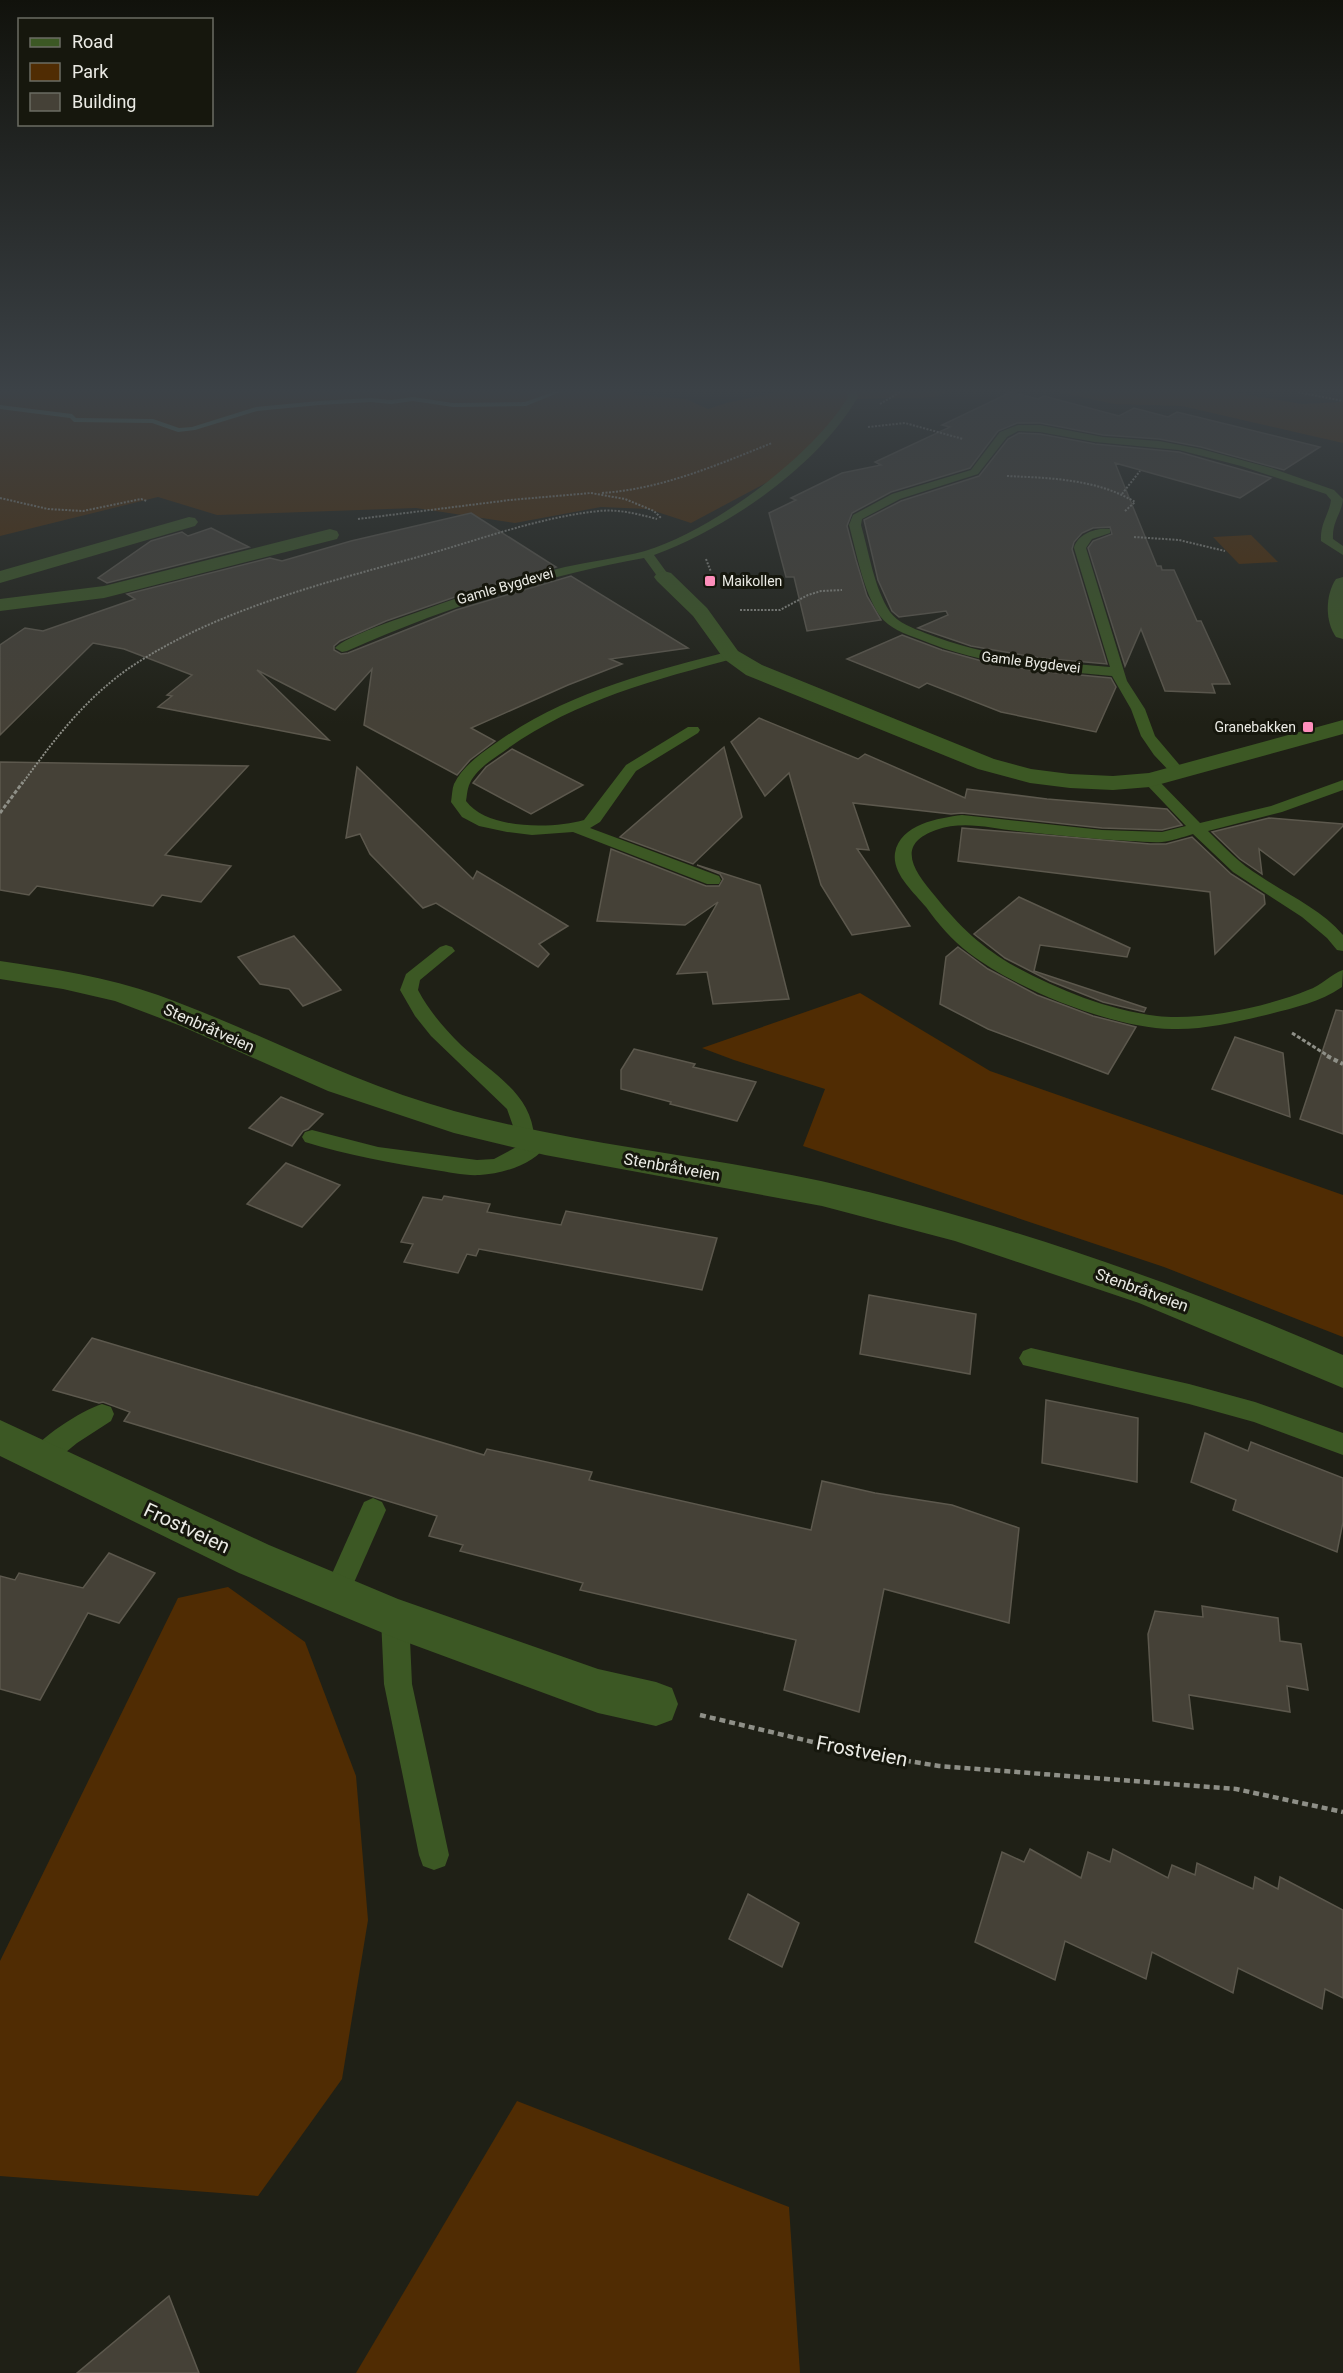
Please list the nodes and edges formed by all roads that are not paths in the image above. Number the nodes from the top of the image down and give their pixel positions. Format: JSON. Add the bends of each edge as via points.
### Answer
{"nodes":[{"id":1,"x":741,"y":503,"type":"edge"},
{"id":2,"x":882,"y":503,"type":"edge"},
{"id":3,"x":1337,"y":503,"type":"edge"},
{"id":4,"x":189,"y":522,"type":"dead end"},
{"id":5,"x":1106,"y":531,"type":"road end"},
{"id":6,"x":330,"y":536,"type":"dead end"},
{"id":7,"x":1343,"y":551,"type":"edge"},
{"id":8,"x":647,"y":554,"type":"junction"},
{"id":9,"x":0,"y":577,"type":"edge"},
{"id":10,"x":664,"y":577,"type":"joint"},
{"id":11,"x":1343,"y":583,"type":"edge"},
{"id":12,"x":0,"y":605,"type":"edge"},
{"id":13,"x":1343,"y":633,"type":"edge"},
{"id":14,"x":342,"y":648,"type":"dead end"},
{"id":15,"x":731,"y":656,"type":"junction"},
{"id":16,"x":1117,"y":672,"type":"junction"},
{"id":17,"x":1343,"y":727,"type":"edge"},
{"id":18,"x":693,"y":730,"type":"dead end"},
{"id":19,"x":1178,"y":772,"type":"junction"},
{"id":20,"x":1150,"y":780,"type":"junction"},
{"id":21,"x":1343,"y":786,"type":"edge"},
{"id":22,"x":576,"y":828,"type":"junction"},
{"id":23,"x":1196,"y":828,"type":"junction"},
{"id":24,"x":713,"y":880,"type":"dead end"},
{"id":25,"x":1343,"y":946,"type":"edge"},
{"id":26,"x":446,"y":951,"type":"dead end"},
{"id":27,"x":0,"y":970,"type":"edge"},
{"id":28,"x":1343,"y":976,"type":"edge"},
{"id":29,"x":312,"y":1137,"type":"dead end"},
{"id":30,"x":531,"y":1141,"type":"junction"},
{"id":31,"x":1031,"y":1358,"type":"dead end"},
{"id":32,"x":1343,"y":1372,"type":"edge"},
{"id":33,"x":102,"y":1414,"type":"dead end"},
{"id":34,"x":0,"y":1437,"type":"edge"},
{"id":35,"x":1343,"y":1444,"type":"edge"},
{"id":36,"x":40,"y":1458,"type":"junction"},
{"id":37,"x":373,"y":1509,"type":"dead end"},
{"id":38,"x":336,"y":1594,"type":"junction"},
{"id":39,"x":395,"y":1618,"type":"junction"},
{"id":40,"x":656,"y":1704,"type":"road end"},
{"id":41,"x":434,"y":1855,"type":"dead end"}],
"edges":[{"from":1,"to":8,"type":"lane","name":"Gamle Bygdevei","via":[[690,538]]},
{"from":2,"to":16,"type":"lane","name":"Gamle Bygdevei","via":[[857,517],[855,525],[881,609],[888,618],[933,641],[975,655]]},
{"from":3,"to":7,"type":"lane","name":"Gamle Bygdevei","via":[[1329,518],[1327,541]]},
{"from":4,"to":9,"type":"street"},
{"from":5,"to":16,"type":"lane","via":[[1084,540],[1080,548]]},
{"from":6,"to":12,"type":"street","via":[[104,592]]},
{"from":8,"to":10,"type":"lane"},
{"from":8,"to":14,"type":"lane","name":"Gamle Bygdevei","via":[[517,581],[436,607]]},
{"from":10,"to":15,"type":"street","via":[[700,612]]},
{"from":11,"to":13,"type":"street","via":[[1338,609]]},
{"from":15,"to":20,"type":"street","via":[[775,680],[1007,771],[1091,783]]},
{"from":15,"to":22,"type":"lane","via":[[661,674],[541,720],[515,735],[469,772],[460,787],[461,807],[485,824]]},
{"from":16,"to":19,"type":"lane","via":[[1148,736]]},
{"from":17,"to":19,"type":"street"},
{"from":18,"to":22,"type":"lane","via":[[632,768],[592,822]]},
{"from":19,"to":20,"type":"street"},
{"from":20,"to":23,"type":"lane"},
{"from":21,"to":23,"type":"lane","via":[[1276,809]]},
{"from":22,"to":24,"type":"lane"},
{"from":23,"to":25,"type":"lane","via":[[1241,870],[1322,925]]},
{"from":23,"to":28,"type":"lane","via":[[1178,835],[1139,838],[947,821],[917,833],[905,844],[902,854],[912,881],[963,941],[995,963],[1034,982],[1114,1012],[1157,1022],[1200,1023],[1322,991]]},
{"from":26,"to":30,"type":"lane","via":[[412,978],[409,990],[439,1034],[502,1089],[525,1123]]},
{"from":27,"to":30,"type":"street","name":"Stenbråtveien","via":[[126,994],[374,1097]]},
{"from":29,"to":30,"type":"lane","via":[[378,1154],[477,1168],[518,1157]]},
{"from":30,"to":32,"type":"street","name":"Stenbråtveien","via":[[822,1194],[957,1228],[1195,1309]]},
{"from":31,"to":35,"type":"lane","via":[[1255,1412]]},
{"from":33,"to":36,"type":"lane"},
{"from":34,"to":36,"type":"street","name":"Frostveien"},
{"from":36,"to":38,"type":"street","name":"Frostveien"},
{"from":37,"to":38,"type":"lane"},
{"from":38,"to":39,"type":"street","name":"Frostveien"},
{"from":39,"to":40,"type":"street","name":"Frostveien","via":[[598,1691]]},
{"from":39,"to":41,"type":"lane","via":[[398,1684]]}]}
